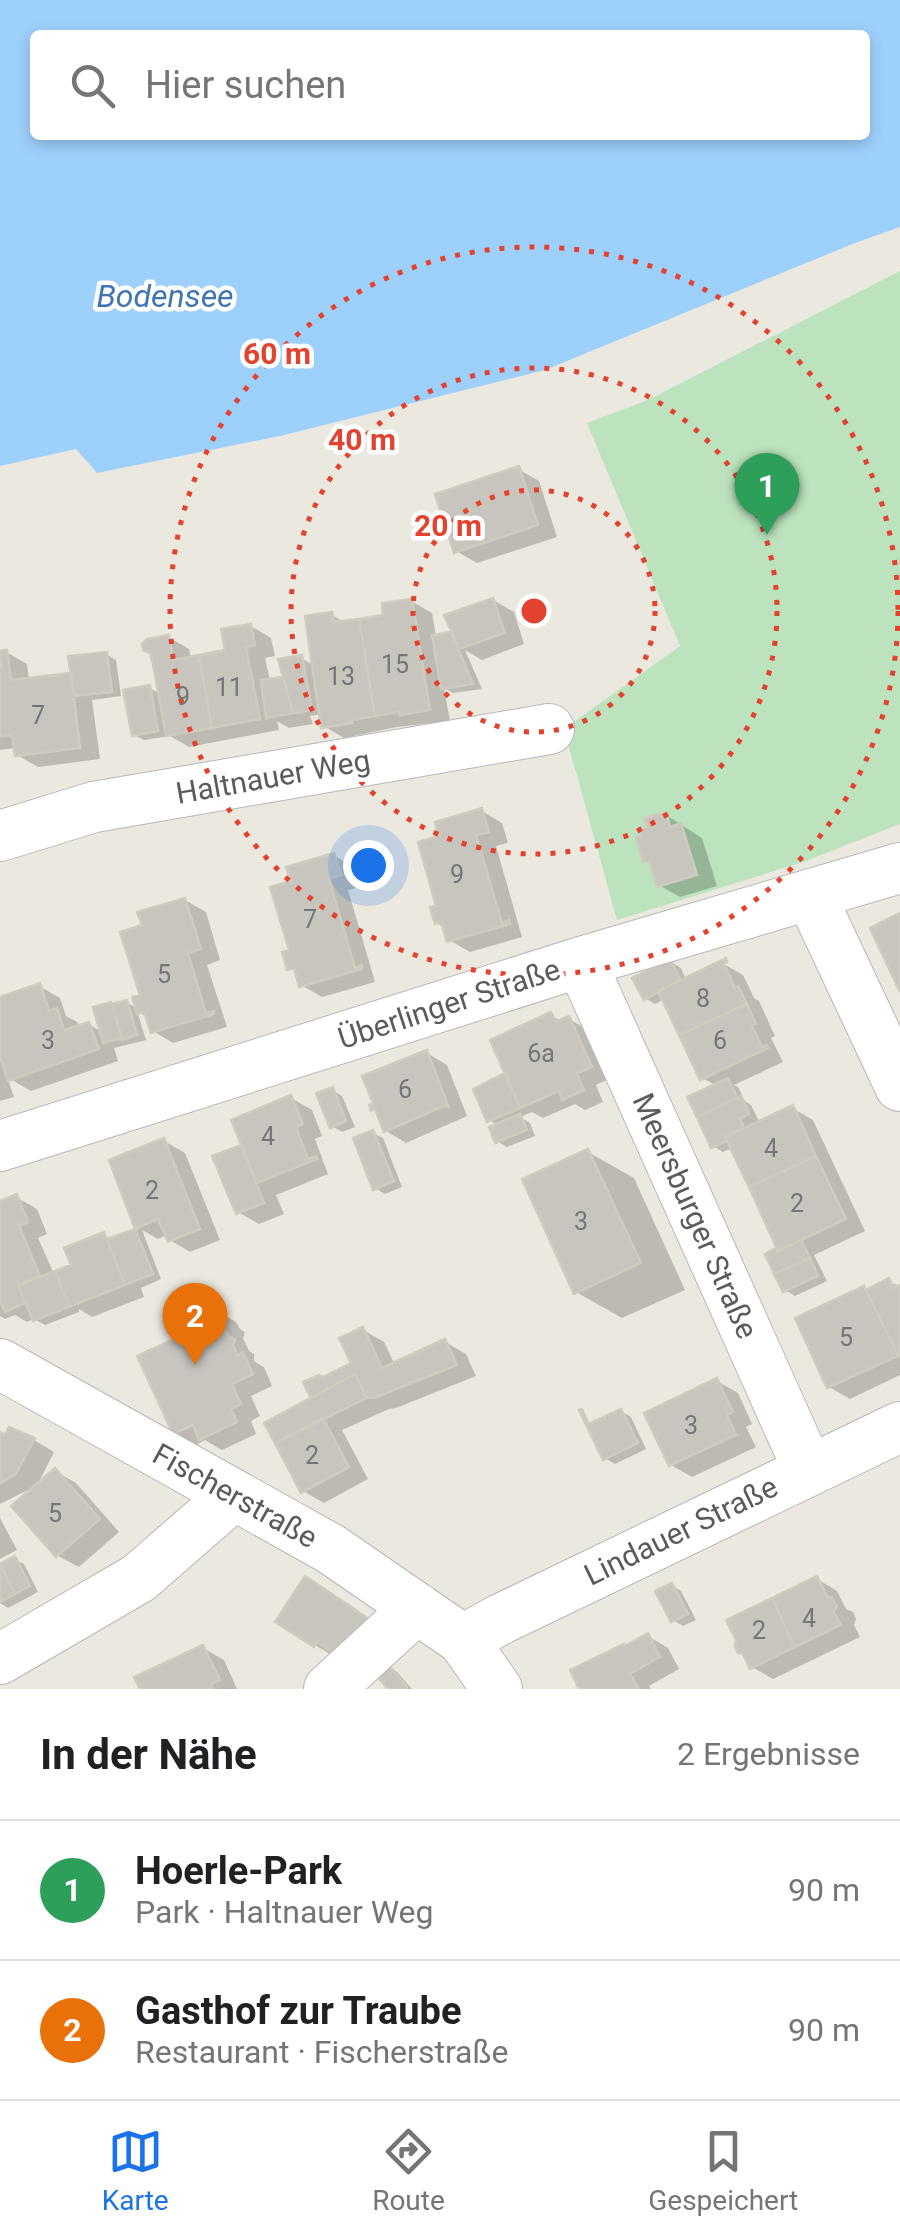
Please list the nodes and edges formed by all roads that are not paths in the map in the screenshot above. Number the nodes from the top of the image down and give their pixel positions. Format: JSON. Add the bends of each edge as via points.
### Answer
{"nodes":[{"id":1,"x":549,"y":729,"type":"dead end"},
{"id":2,"x":0,"y":836,"type":"edge"},
{"id":3,"x":900,"y":868,"type":"edge"},
{"id":4,"x":810,"y":894,"type":"junction"},
{"id":5,"x":581,"y":962,"type":"junction"},
{"id":6,"x":900,"y":1086,"type":"edge"},
{"id":7,"x":0,"y":1146,"type":"edge"},
{"id":8,"x":0,"y":1364,"type":"edge"},
{"id":9,"x":900,"y":1426,"type":"edge"},
{"id":10,"x":808,"y":1469,"type":"junction"},
{"id":11,"x":234,"y":1494,"type":"junction"},
{"id":12,"x":417,"y":1608,"type":"junction"},
{"id":13,"x":463,"y":1640,"type":"junction"},
{"id":14,"x":0,"y":1659,"type":"edge"},
{"id":15,"x":329,"y":1689,"type":"edge"},
{"id":16,"x":496,"y":1689,"type":"edge"}],
"edges":[{"from":1,"to":2,"type":"street","name":"Haltnauer Weg","via":[[94,807]]},
{"from":3,"to":4,"type":"street","name":"Überlinger Straße"},
{"from":4,"to":5,"type":"street","name":"Überlinger Straße"},
{"from":4,"to":6,"type":"street"},
{"from":5,"to":7,"type":"street","name":"Überlinger Straße"},
{"from":5,"to":10,"type":"street","name":"Meersburger Straße"},
{"from":8,"to":11,"type":"street","name":"Fischerstraße"},
{"from":9,"to":10,"type":"street","name":"Lindauer Straße"},
{"from":10,"to":13,"type":"street","name":"Lindauer Straße"},
{"from":11,"to":12,"type":"street","name":"Fischerstraße"},
{"from":11,"to":14,"type":"street","via":[[139,1578]]},
{"from":12,"to":13,"type":"street","name":"Fischerstraße"},
{"from":12,"to":15,"type":"street"},
{"from":13,"to":16,"type":"street"}]}
